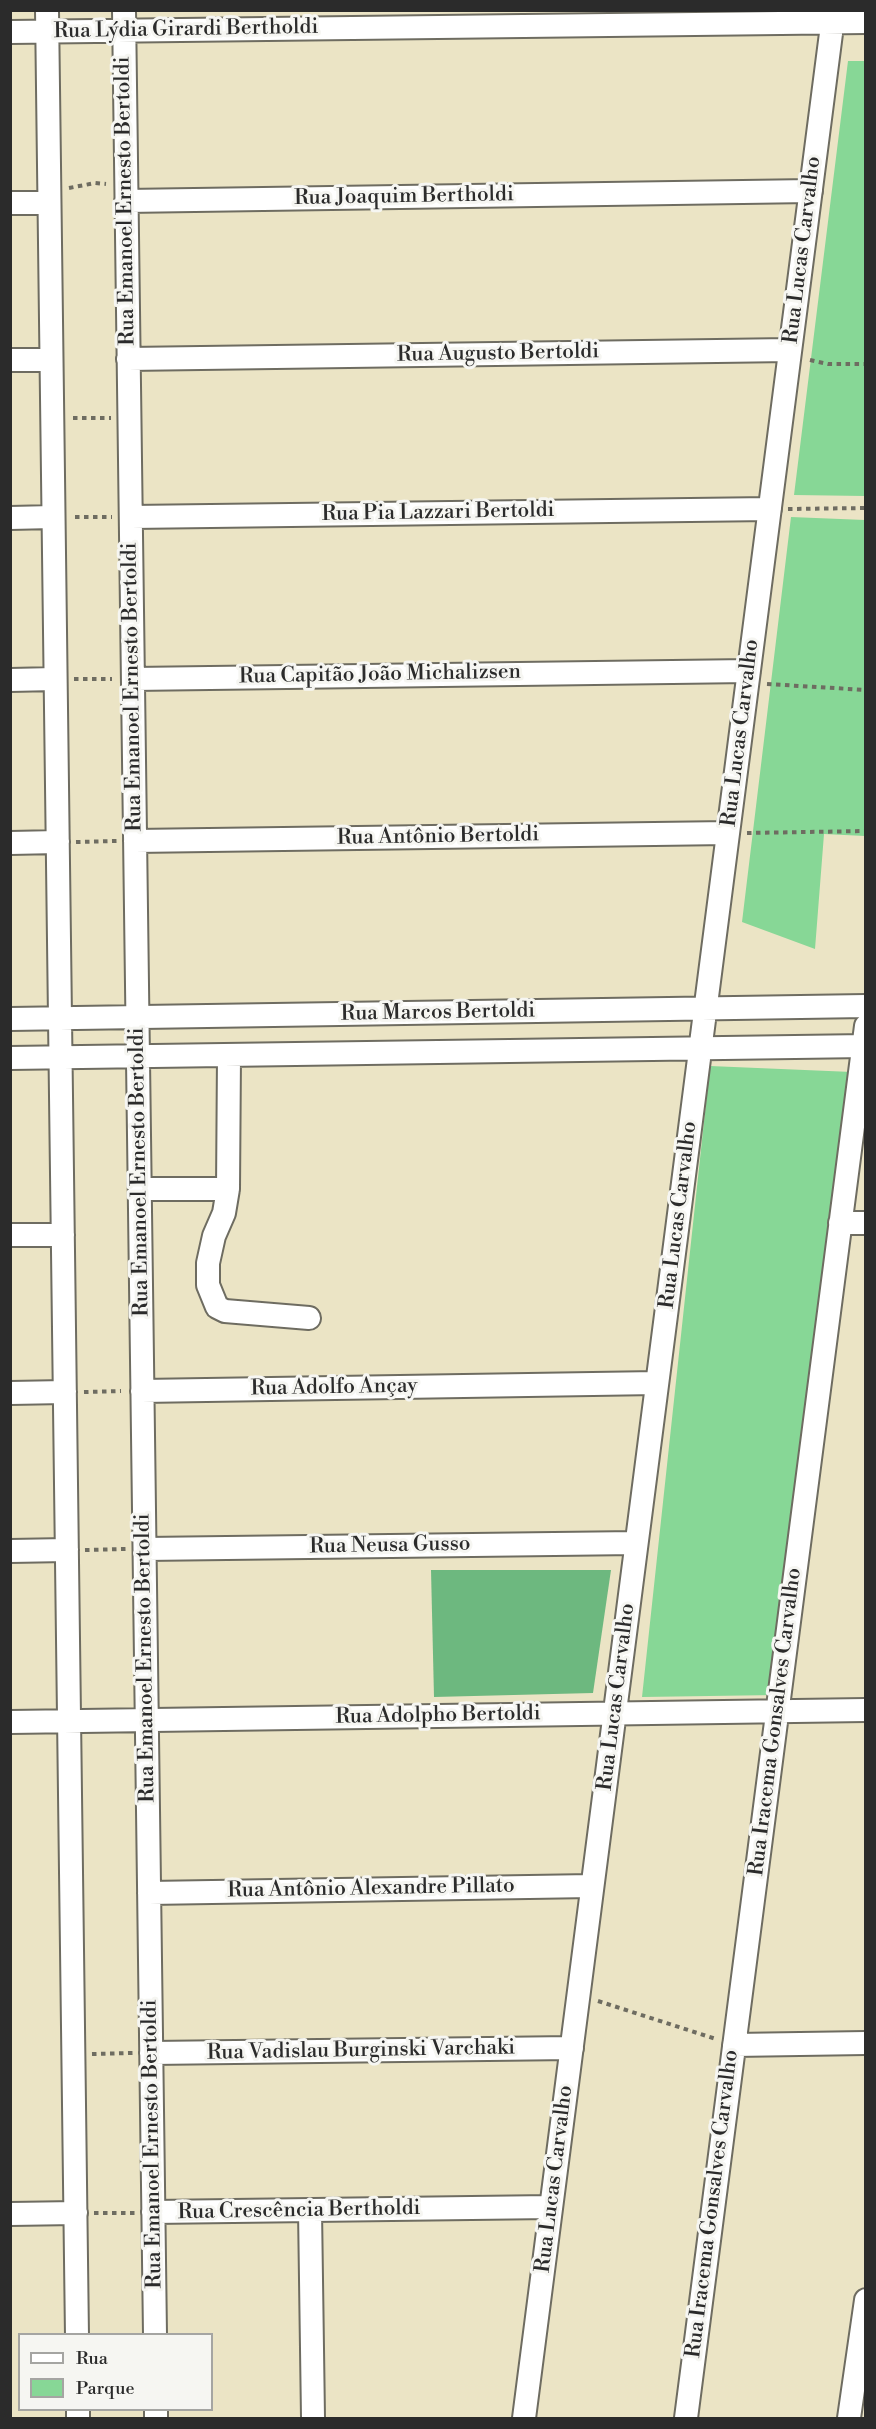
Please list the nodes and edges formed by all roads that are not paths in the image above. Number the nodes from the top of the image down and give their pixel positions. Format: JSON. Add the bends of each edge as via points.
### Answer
{"nodes":[{"id":1,"x":833,"y":16,"type":"edge"},
{"id":2,"x":47,"y":21,"type":"edge"},
{"id":3,"x":124,"y":21,"type":"edge"},
{"id":4,"x":866,"y":22,"type":"edge"},
{"id":5,"x":10,"y":32,"type":"edge"},
{"id":6,"x":811,"y":191,"type":"junction"},
{"id":7,"x":126,"y":201,"type":"junction"},
{"id":8,"x":49,"y":202,"type":"junction"},
{"id":9,"x":10,"y":203,"type":"edge"},
{"id":10,"x":790,"y":350,"type":"junction"},
{"id":11,"x":128,"y":359,"type":"junction"},
{"id":12,"x":10,"y":360,"type":"edge"},
{"id":13,"x":51,"y":360,"type":"junction"},
{"id":14,"x":770,"y":509,"type":"junction"},
{"id":15,"x":131,"y":517,"type":"junction"},
{"id":16,"x":10,"y":518,"type":"edge"},
{"id":17,"x":53,"y":518,"type":"junction"},
{"id":18,"x":748,"y":677,"type":"junction"},
{"id":19,"x":55,"y":679,"type":"junction"},
{"id":20,"x":133,"y":679,"type":"junction"},
{"id":21,"x":10,"y":680,"type":"edge"},
{"id":22,"x":728,"y":833,"type":"junction"},
{"id":23,"x":135,"y":841,"type":"junction"},
{"id":24,"x":58,"y":842,"type":"junction"},
{"id":25,"x":10,"y":843,"type":"edge"},
{"id":26,"x":866,"y":1006,"type":"edge"},
{"id":27,"x":705,"y":1009,"type":"junction"},
{"id":28,"x":137,"y":1017,"type":"junction"},
{"id":29,"x":60,"y":1018,"type":"junction"},
{"id":30,"x":10,"y":1019,"type":"edge"},
{"id":31,"x":865,"y":1039,"type":"edge"},
{"id":32,"x":700,"y":1049,"type":"junction"},
{"id":33,"x":229,"y":1056,"type":"junction"},
{"id":34,"x":138,"y":1057,"type":"junction"},
{"id":35,"x":10,"y":1058,"type":"edge"},
{"id":36,"x":60,"y":1058,"type":"junction"},
{"id":37,"x":140,"y":1189,"type":"junction"},
{"id":38,"x":228,"y":1189,"type":"junction"},
{"id":39,"x":866,"y":1222,"type":"edge"},
{"id":40,"x":840,"y":1223,"type":"junction"},
{"id":41,"x":63,"y":1234,"type":"junction"},
{"id":42,"x":10,"y":1235,"type":"edge"},
{"id":43,"x":309,"y":1318,"type":"dead end"},
{"id":44,"x":657,"y":1383,"type":"junction"},
{"id":45,"x":142,"y":1391,"type":"junction"},
{"id":46,"x":65,"y":1392,"type":"junction"},
{"id":47,"x":10,"y":1393,"type":"edge"},
{"id":48,"x":636,"y":1543,"type":"junction"},
{"id":49,"x":145,"y":1549,"type":"junction"},
{"id":50,"x":67,"y":1550,"type":"junction"},
{"id":51,"x":10,"y":1551,"type":"edge"},
{"id":52,"x":866,"y":1710,"type":"edge"},
{"id":53,"x":777,"y":1712,"type":"junction"},
{"id":54,"x":614,"y":1714,"type":"junction"},
{"id":55,"x":147,"y":1720,"type":"junction"},
{"id":56,"x":69,"y":1721,"type":"junction"},
{"id":57,"x":10,"y":1722,"type":"edge"},
{"id":58,"x":592,"y":1886,"type":"junction"},
{"id":59,"x":149,"y":1893,"type":"junction"},
{"id":60,"x":866,"y":2043,"type":"edge"},
{"id":61,"x":734,"y":2045,"type":"junction"},
{"id":62,"x":572,"y":2048,"type":"junction"},
{"id":63,"x":151,"y":2053,"type":"junction"},
{"id":64,"x":551,"y":2207,"type":"junction"},
{"id":65,"x":310,"y":2210,"type":"junction"},
{"id":66,"x":153,"y":2212,"type":"junction"},
{"id":67,"x":76,"y":2213,"type":"junction"},
{"id":68,"x":10,"y":2214,"type":"edge"},
{"id":69,"x":866,"y":2300,"type":"edge"},
{"id":70,"x":77,"y":2333,"type":"edge"},
{"id":71,"x":155,"y":2333,"type":"edge"},
{"id":72,"x":862,"y":2359,"type":"edge"},
{"id":73,"x":313,"y":2418,"type":"edge"},
{"id":74,"x":524,"y":2418,"type":"edge"},
{"id":75,"x":686,"y":2418,"type":"edge"},
{"id":76,"x":849,"y":2418,"type":"edge"}],
"edges":[{"from":1,"to":3,"type":"street","name":"Rua Lýdia Girardi Bertholdi"},
{"from":1,"to":4,"type":"street","name":"Rua Lýdia Girardi Bertholdi"},
{"from":1,"to":6,"type":"street","name":"Rua Lucas Carvalho"},
{"from":2,"to":3,"type":"street","name":"Rua Lýdia Girardi Bertholdi"},
{"from":2,"to":5,"type":"street","name":"Rua Lýdia Girardi Bertholdi"},
{"from":2,"to":8,"type":"street"},
{"from":3,"to":7,"type":"street","name":"Rua Emanoel Ernesto Bertoldi"},
{"from":6,"to":7,"type":"street","name":"Rua Joaquim Bertholdi"},
{"from":6,"to":10,"type":"street","name":"Rua Lucas Carvalho"},
{"from":7,"to":11,"type":"street","name":"Rua Emanoel Ernesto Bertoldi"},
{"from":8,"to":9,"type":"street"},
{"from":8,"to":13,"type":"street"},
{"from":10,"to":11,"type":"street","name":"Rua Augusto Bertoldi"},
{"from":10,"to":14,"type":"street","name":"Rua Lucas Carvalho"},
{"from":11,"to":15,"type":"street","name":"Rua Emanoel Ernesto Bertoldi"},
{"from":12,"to":13,"type":"street"},
{"from":13,"to":17,"type":"street"},
{"from":14,"to":15,"type":"street","name":"Rua Pia Lazzari Bertoldi"},
{"from":14,"to":18,"type":"street","name":"Rua Lucas Carvalho"},
{"from":15,"to":20,"type":"street","name":"Rua Emanoel Ernesto Bertoldi"},
{"from":16,"to":17,"type":"street"},
{"from":17,"to":19,"type":"street"},
{"from":18,"to":20,"type":"street","name":"Rua Capitão João Michalizsen"},
{"from":18,"to":22,"type":"street","name":"Rua Lucas Carvalho"},
{"from":19,"to":21,"type":"street"},
{"from":19,"to":24,"type":"street"},
{"from":20,"to":23,"type":"street","name":"Rua Emanoel Ernesto Bertoldi"},
{"from":22,"to":23,"type":"street","name":"Rua Antônio Bertoldi"},
{"from":22,"to":27,"type":"street","name":"Rua Lucas Carvalho"},
{"from":23,"to":28,"type":"street","name":"Rua Emanoel Ernesto Bertoldi"},
{"from":24,"to":25,"type":"street"},
{"from":24,"to":29,"type":"street"},
{"from":26,"to":27,"type":"street","name":"Rua Marcos Bertoldi"},
{"from":27,"to":28,"type":"street","name":"Rua Marcos Bertoldi"},
{"from":27,"to":32,"type":"street","name":"Rua Lucas Carvalho"},
{"from":28,"to":29,"type":"street","name":"Rua Marcos Bertoldi"},
{"from":28,"to":34,"type":"street","name":"Rua Emanoel Ernesto Bertoldi"},
{"from":29,"to":30,"type":"street","name":"Rua Marcos Bertoldi"},
{"from":29,"to":36,"type":"street"},
{"from":31,"to":32,"type":"street","name":"Rua Marcos Bertoldi"},
{"from":31,"to":40,"type":"street","name":"Rua Iracema Gonsalves Carvalho"},
{"from":32,"to":33,"type":"street","name":"Rua Marcos Bertoldi"},
{"from":32,"to":44,"type":"street","name":"Rua Lucas Carvalho"},
{"from":33,"to":34,"type":"street","name":"Rua Marcos Bertoldi"},
{"from":33,"to":38,"type":"street"},
{"from":34,"to":36,"type":"street","name":"Rua Marcos Bertoldi"},
{"from":34,"to":37,"type":"street","name":"Rua Emanoel Ernesto Bertoldi"},
{"from":35,"to":36,"type":"street","name":"Rua Marcos Bertoldi"},
{"from":36,"to":41,"type":"street"},
{"from":37,"to":38,"type":"street"},
{"from":37,"to":45,"type":"street","name":"Rua Emanoel Ernesto Bertoldi"},
{"from":38,"to":43,"type":"street","via":[[208,1263],[208,1285],[217,1307],[225,1311]]},
{"from":39,"to":40,"type":"street"},
{"from":40,"to":53,"type":"street","name":"Rua Iracema Gonsalves Carvalho"},
{"from":41,"to":42,"type":"street"},
{"from":41,"to":46,"type":"street"},
{"from":44,"to":45,"type":"street","name":"Rua Adolfo Ançay"},
{"from":44,"to":48,"type":"street","name":"Rua Lucas Carvalho"},
{"from":45,"to":49,"type":"street","name":"Rua Emanoel Ernesto Bertoldi"},
{"from":46,"to":47,"type":"street"},
{"from":46,"to":50,"type":"street"},
{"from":48,"to":49,"type":"street","name":"Rua Neusa Gusso"},
{"from":48,"to":54,"type":"street","name":"Rua Lucas Carvalho"},
{"from":49,"to":55,"type":"street","name":"Rua Emanoel Ernesto Bertoldi"},
{"from":50,"to":51,"type":"street"},
{"from":50,"to":56,"type":"street"},
{"from":52,"to":53,"type":"street","name":"Rua Adolpho Bertoldi"},
{"from":53,"to":54,"type":"street","name":"Rua Adolpho Bertoldi"},
{"from":53,"to":61,"type":"street","name":"Rua Iracema Gonsalves Carvalho"},
{"from":54,"to":55,"type":"street","name":"Rua Adolpho Bertoldi"},
{"from":54,"to":58,"type":"street","name":"Rua Lucas Carvalho"},
{"from":55,"to":56,"type":"street","name":"Rua Adolpho Bertoldi"},
{"from":55,"to":59,"type":"street","name":"Rua Emanoel Ernesto Bertoldi"},
{"from":56,"to":57,"type":"street","name":"Rua Adolpho Bertoldi"},
{"from":56,"to":67,"type":"street"},
{"from":58,"to":59,"type":"street","name":"Rua Antônio Alexandre Pillato"},
{"from":58,"to":62,"type":"street","name":"Rua Lucas Carvalho"},
{"from":59,"to":63,"type":"street","name":"Rua Emanoel Ernesto Bertoldi"},
{"from":60,"to":61,"type":"street"},
{"from":61,"to":75,"type":"street","name":"Rua Iracema Gonsalves Carvalho"},
{"from":62,"to":63,"type":"street","name":"Rua Vadislau Burginski Varchaki"},
{"from":62,"to":64,"type":"street","name":"Rua Lucas Carvalho"},
{"from":63,"to":66,"type":"street","name":"Rua Emanoel Ernesto Bertoldi"},
{"from":64,"to":65,"type":"street","name":"Rua Crescência Bertholdi"},
{"from":64,"to":74,"type":"street","name":"Rua Lucas Carvalho"},
{"from":65,"to":66,"type":"street","name":"Rua Crescência Bertholdi"},
{"from":65,"to":73,"type":"street"},
{"from":66,"to":71,"type":"street","name":"Rua Emanoel Ernesto Bertoldi"},
{"from":67,"to":68,"type":"street"},
{"from":67,"to":70,"type":"street"},
{"from":69,"to":72,"type":"street"},
{"from":72,"to":76,"type":"street"}]}
